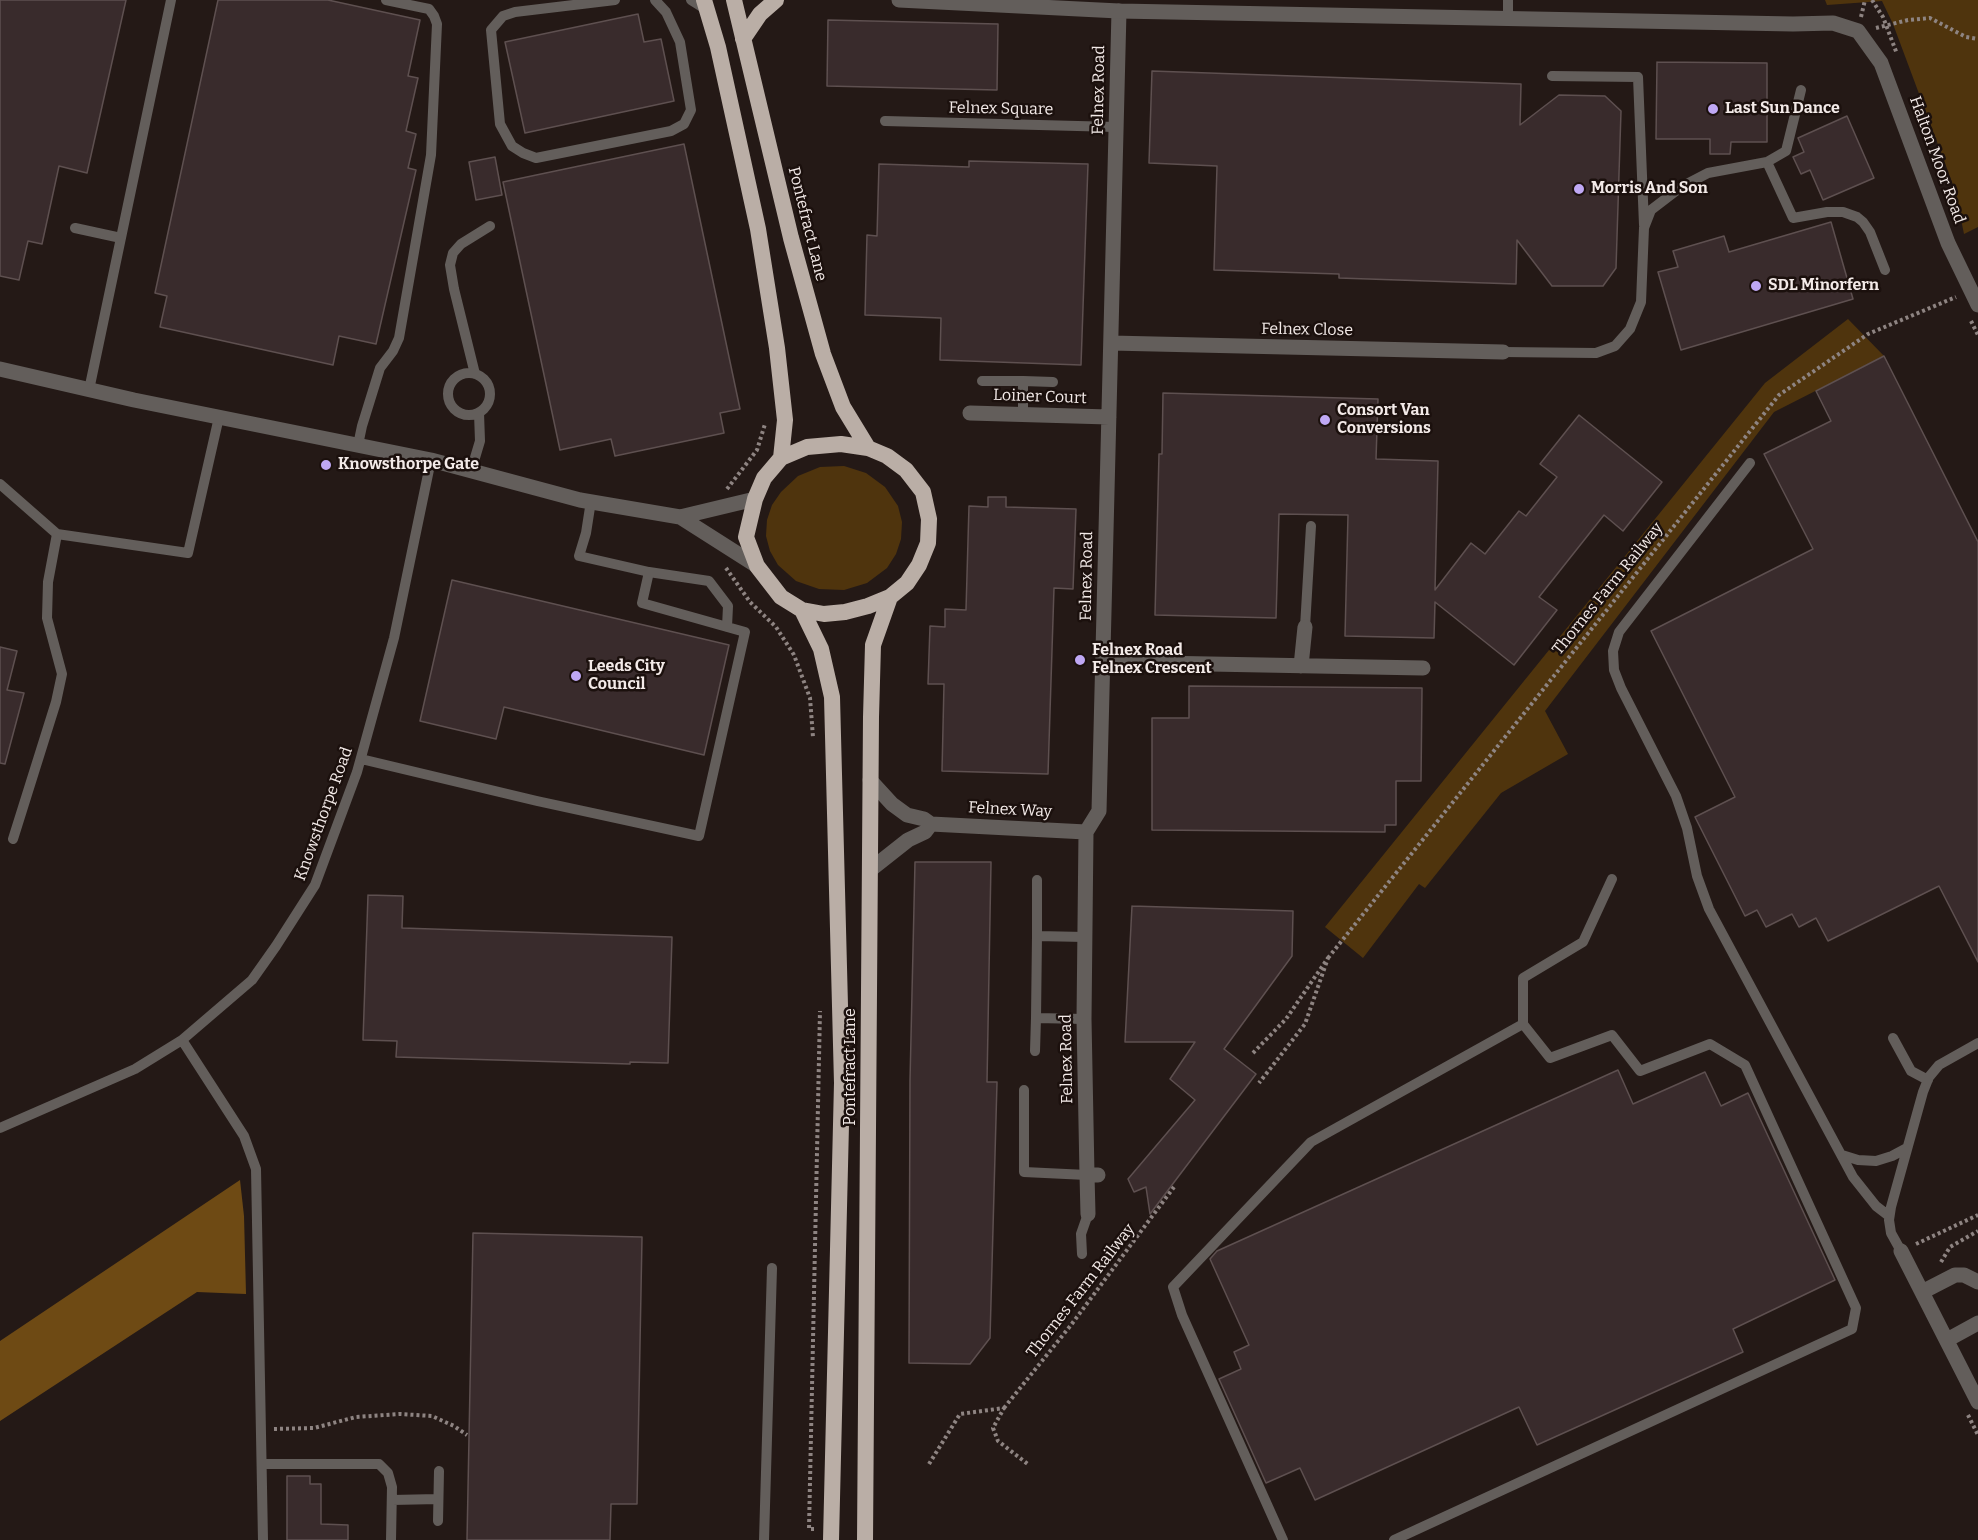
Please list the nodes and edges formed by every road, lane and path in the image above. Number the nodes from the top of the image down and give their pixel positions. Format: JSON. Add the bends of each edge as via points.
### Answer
{"nodes":[{"id":1,"x":171,"y":0,"type":"edge"},
{"id":2,"x":386,"y":0,"type":"edge"},
{"id":3,"x":615,"y":0,"type":"edge"},
{"id":4,"x":655,"y":0,"type":"edge"},
{"id":5,"x":692,"y":0,"type":"edge"},
{"id":6,"x":734,"y":0,"type":"edge"},
{"id":7,"x":776,"y":0,"type":"edge"},
{"id":8,"x":899,"y":0,"type":"edge"},
{"id":9,"x":1508,"y":0,"type":"edge"},
{"id":10,"x":706,"y":5,"type":"edge"},
{"id":11,"x":1119,"y":10,"type":"junction"},
{"id":12,"x":1508,"y":17,"type":"junction"},
{"id":13,"x":1858,"y":31,"type":"junction"},
{"id":14,"x":743,"y":39,"type":"junction"},
{"id":15,"x":1978,"y":39,"type":"edge"},
{"id":16,"x":1552,"y":76,"type":"dead end"},
{"id":17,"x":1801,"y":90,"type":"dead end"},
{"id":18,"x":885,"y":122,"type":"dead end"},
{"id":19,"x":1116,"y":127,"type":"junction"},
{"id":20,"x":1767,"y":162,"type":"junction"},
{"id":21,"x":490,"y":226,"type":"dead end"},
{"id":22,"x":75,"y":228,"type":"dead end"},
{"id":23,"x":1644,"y":228,"type":"junction"},
{"id":24,"x":121,"y":238,"type":"junction"},
{"id":25,"x":1885,"y":270,"type":"dead end"},
{"id":26,"x":1959,"y":296,"type":"dead end"},
{"id":27,"x":1978,"y":304,"type":"edge"},
{"id":28,"x":1111,"y":343,"type":"junction"},
{"id":29,"x":1503,"y":352,"type":"joint"},
{"id":30,"x":0,"y":369,"type":"edge"},
{"id":31,"x":475,"y":374,"type":"junction"},
{"id":32,"x":982,"y":381,"type":"dead end"},
{"id":33,"x":1023,"y":381,"type":"junction"},
{"id":34,"x":1053,"y":382,"type":"dead end"},
{"id":35,"x":89,"y":390,"type":"junction"},
{"id":36,"x":479,"y":413,"type":"junction"},
{"id":37,"x":970,"y":413,"type":"dead end"},
{"id":38,"x":1023,"y":415,"type":"junction"},
{"id":39,"x":219,"y":417,"type":"junction"},
{"id":40,"x":765,"y":417,"type":"dead end"},
{"id":41,"x":1109,"y":417,"type":"junction"},
{"id":42,"x":358,"y":445,"type":"junction"},
{"id":43,"x":868,"y":448,"type":"junction"},
{"id":44,"x":781,"y":458,"type":"junction"},
{"id":45,"x":430,"y":460,"type":"junction"},
{"id":46,"x":1750,"y":463,"type":"dead end"},
{"id":47,"x":471,"y":471,"type":"junction"},
{"id":48,"x":0,"y":484,"type":"edge"},
{"id":49,"x":754,"y":500,"type":"junction"},
{"id":50,"x":591,"y":501,"type":"junction"},
{"id":51,"x":718,"y":507,"type":"junction"},
{"id":52,"x":680,"y":517,"type":"junction"},
{"id":53,"x":1311,"y":526,"type":"dead end"},
{"id":54,"x":57,"y":534,"type":"junction"},
{"id":55,"x":725,"y":566,"type":"dead end"},
{"id":56,"x":757,"y":566,"type":"junction"},
{"id":57,"x":649,"y":572,"type":"junction"},
{"id":58,"x":890,"y":597,"type":"junction"},
{"id":59,"x":802,"y":610,"type":"junction"},
{"id":60,"x":727,"y":627,"type":"junction"},
{"id":61,"x":1305,"y":627,"type":"joint"},
{"id":62,"x":1103,"y":662,"type":"junction"},
{"id":63,"x":1301,"y":666,"type":"junction"},
{"id":64,"x":1423,"y":668,"type":"dead end"},
{"id":65,"x":814,"y":742,"type":"dead end"},
{"id":66,"x":361,"y":759,"type":"junction"},
{"id":67,"x":870,"y":780,"type":"junction"},
{"id":68,"x":931,"y":824,"type":"junction"},
{"id":69,"x":1086,"y":832,"type":"junction"},
{"id":70,"x":13,"y":839,"type":"dead end"},
{"id":71,"x":870,"y":870,"type":"junction"},
{"id":72,"x":1612,"y":879,"type":"dead end"},
{"id":73,"x":1037,"y":880,"type":"dead end"},
{"id":74,"x":1037,"y":936,"type":"junction"},
{"id":75,"x":1085,"y":937,"type":"junction"},
{"id":76,"x":1328,"y":958,"type":"junction"},
{"id":77,"x":820,"y":1008,"type":"dead end"},
{"id":78,"x":1036,"y":1017,"type":"junction"},
{"id":79,"x":1084,"y":1019,"type":"junction"},
{"id":80,"x":1523,"y":1024,"type":"junction"},
{"id":81,"x":1893,"y":1038,"type":"dead end"},
{"id":82,"x":182,"y":1040,"type":"junction"},
{"id":83,"x":1978,"y":1043,"type":"edge"},
{"id":84,"x":1035,"y":1051,"type":"dead end"},
{"id":85,"x":1253,"y":1053,"type":"dead end"},
{"id":86,"x":1928,"y":1080,"type":"junction"},
{"id":87,"x":1259,"y":1083,"type":"dead end"},
{"id":88,"x":1024,"y":1090,"type":"dead end"},
{"id":89,"x":0,"y":1128,"type":"edge"},
{"id":90,"x":1907,"y":1148,"type":"junction"},
{"id":91,"x":1842,"y":1155,"type":"junction"},
{"id":92,"x":1092,"y":1175,"type":"junction"},
{"id":93,"x":1174,"y":1187,"type":"dead end"},
{"id":94,"x":1088,"y":1214,"type":"joint"},
{"id":95,"x":1890,"y":1216,"type":"junction"},
{"id":96,"x":1978,"y":1231,"type":"edge"},
{"id":97,"x":1901,"y":1251,"type":"joint"},
{"id":98,"x":1082,"y":1254,"type":"dead end"},
{"id":99,"x":772,"y":1268,"type":"dead end"},
{"id":100,"x":1978,"y":1282,"type":"edge"},
{"id":101,"x":1937,"y":1283,"type":"junction"},
{"id":102,"x":1922,"y":1292,"type":"junction"},
{"id":103,"x":1978,"y":1323,"type":"edge"},
{"id":104,"x":1947,"y":1340,"type":"junction"},
{"id":105,"x":1978,"y":1402,"type":"edge"},
{"id":106,"x":1004,"y":1408,"type":"junction"},
{"id":107,"x":261,"y":1429,"type":"junction"},
{"id":108,"x":467,"y":1435,"type":"dead end"},
{"id":109,"x":262,"y":1464,"type":"junction"},
{"id":110,"x":929,"y":1464,"type":"dead end"},
{"id":111,"x":1029,"y":1466,"type":"dead end"},
{"id":112,"x":439,"y":1471,"type":"dead end"},
{"id":113,"x":438,"y":1498,"type":"junction"},
{"id":114,"x":392,"y":1500,"type":"junction"},
{"id":115,"x":438,"y":1521,"type":"dead end"},
{"id":116,"x":809,"y":1529,"type":"dead end"},
{"id":117,"x":263,"y":1540,"type":"edge"},
{"id":118,"x":391,"y":1540,"type":"edge"},
{"id":119,"x":764,"y":1540,"type":"edge"},
{"id":120,"x":831,"y":1540,"type":"edge"},
{"id":121,"x":865,"y":1540,"type":"edge"},
{"id":122,"x":1283,"y":1540,"type":"edge"},
{"id":123,"x":1394,"y":1540,"type":"edge"}],
"edges":[{"from":1,"to":24,"type":"lane"},
{"from":2,"to":42,"type":"lane","via":[[429,9],[437,24],[431,155],[399,338],[380,369]]},
{"from":3,"to":4,"type":"lane","via":[[514,12],[503,16],[491,30],[500,124],[512,146],[536,158],[671,131],[684,124],[691,110],[680,42],[666,12]]},
{"from":5,"to":10,"type":"lane"},
{"from":6,"to":14,"type":"highway","name":"Pontefract Lane"},
{"from":7,"to":14,"type":"highway","via":[[760,14]]},
{"from":8,"to":11,"type":"street"},
{"from":9,"to":12,"type":"lane"},
{"from":10,"to":44,"type":"highway","via":[[763,261],[785,420]]},
{"from":11,"to":12,"type":"street"},
{"from":11,"to":19,"type":"street","name":"Felnex Road"},
{"from":12,"to":13,"type":"street","via":[[1833,22]]},
{"from":13,"to":15,"type":"path","via":[[1930,18]]},
{"from":13,"to":27,"type":"street","name":"Halton Moor Road","via":[[1881,63],[1948,243]]},
{"from":14,"to":43,"type":"highway","name":"Pontefract Lane","via":[[823,354],[843,407]]},
{"from":16,"to":23,"type":"lane","via":[[1638,77]]},
{"from":17,"to":20,"type":"lane","via":[[1786,151]]},
{"from":18,"to":19,"type":"lane","name":"Felnex Square"},
{"from":19,"to":28,"type":"street","name":"Felnex Road"},
{"from":20,"to":23,"type":"lane","via":[[1708,173],[1681,187],[1651,210]]},
{"from":20,"to":25,"type":"lane","via":[[1793,218],[1827,212],[1857,217],[1870,232]]},
{"from":21,"to":31,"type":"lane","via":[[461,244],[450,265]]},
{"from":22,"to":24,"type":"lane"},
{"from":23,"to":29,"type":"lane","via":[[1641,302],[1630,329],[1615,346],[1596,353]]},
{"from":24,"to":35,"type":"lane"},
{"from":26,"to":76,"type":"path","name":"Thornes Farm Railway","via":[[1868,334],[1779,395]]},
{"from":28,"to":29,"type":"street","name":"Felnex Close"},
{"from":28,"to":41,"type":"street","name":"Felnex Road"},
{"from":30,"to":35,"type":"street"},
{"from":31,"to":36,"type":"lane","via":[[487,382],[491,396]]},
{"from":31,"to":36,"type":"lane","via":[[456,378],[448,396],[458,413]]},
{"from":32,"to":33,"type":"lane"},
{"from":33,"to":34,"type":"lane"},
{"from":33,"to":38,"type":"lane"},
{"from":35,"to":39,"type":"street"},
{"from":36,"to":47,"type":"lane","via":[[480,441]]},
{"from":37,"to":38,"type":"street","name":"Loiner Court"},
{"from":38,"to":41,"type":"street","name":"Loiner Court"},
{"from":39,"to":42,"type":"street"},
{"from":39,"to":54,"type":"lane","via":[[188,553]]},
{"from":40,"to":51,"type":"path","via":[[757,450],[727,488]]},
{"from":41,"to":62,"type":"street","name":"Felnex Road"},
{"from":42,"to":45,"type":"street"},
{"from":43,"to":44,"type":"highway","via":[[842,444],[807,447]]},
{"from":43,"to":58,"type":"highway","via":[[906,470],[923,492],[929,519],[928,543],[919,565],[907,583]]},
{"from":44,"to":49,"type":"highway","via":[[764,478]]},
{"from":45,"to":47,"type":"street"},
{"from":45,"to":66,"type":"lane","name":"Knowsthorpe Road","via":[[394,638]]},
{"from":46,"to":91,"type":"lane","via":[[1619,632],[1613,651],[1614,670],[1676,796],[1709,909]]},
{"from":47,"to":50,"type":"street"},
{"from":48,"to":54,"type":"lane"},
{"from":49,"to":51,"type":"street"},
{"from":49,"to":56,"type":"highway","via":[[746,537]]},
{"from":50,"to":52,"type":"street"},
{"from":50,"to":57,"type":"lane","via":[[579,556]]},
{"from":51,"to":52,"type":"street"},
{"from":52,"to":56,"type":"street"},
{"from":53,"to":61,"type":"lane"},
{"from":54,"to":70,"type":"lane","via":[[48,582],[47,618],[62,674]]},
{"from":55,"to":65,"type":"path","via":[[795,655],[810,698]]},
{"from":56,"to":59,"type":"highway","via":[[781,597]]},
{"from":57,"to":60,"type":"lane","via":[[709,581],[728,606]]},
{"from":57,"to":60,"type":"lane","via":[[642,603]]},
{"from":58,"to":59,"type":"highway","via":[[846,612]]},
{"from":58,"to":67,"type":"highway","name":"Pontefract Lane","via":[[873,645]]},
{"from":59,"to":120,"type":"highway","name":"Pontefract Lane","via":[[821,649],[832,697],[842,1083]]},
{"from":60,"to":66,"type":"lane","via":[[744,632],[699,836]]},
{"from":61,"to":63,"type":"street"},
{"from":62,"to":63,"type":"street"},
{"from":62,"to":69,"type":"street","name":"Felnex Road","via":[[1099,811]]},
{"from":63,"to":64,"type":"street"},
{"from":66,"to":82,"type":"lane","name":"Knowsthorpe Road","via":[[315,885],[288,929],[252,980]]},
{"from":67,"to":68,"type":"street","name":"Felnex Way","via":[[907,815]]},
{"from":67,"to":71,"type":"highway","name":"Pontefract Lane"},
{"from":68,"to":69,"type":"street","name":"Felnex Way"},
{"from":68,"to":71,"type":"street"},
{"from":69,"to":75,"type":"street","name":"Felnex Road"},
{"from":71,"to":121,"type":"highway","name":"Pontefract Lane"},
{"from":72,"to":80,"type":"lane","via":[[1583,942],[1523,978]]},
{"from":73,"to":74,"type":"lane"},
{"from":74,"to":75,"type":"lane"},
{"from":74,"to":78,"type":"lane"},
{"from":75,"to":79,"type":"street","name":"Felnex Road"},
{"from":76,"to":85,"type":"path","name":"Thornes Farm Railway","via":[[1286,1019]]},
{"from":76,"to":87,"type":"path","name":"Thornes Farm Railway","via":[[1305,1024]]},
{"from":77,"to":116,"type":"path"},
{"from":78,"to":79,"type":"lane"},
{"from":78,"to":84,"type":"lane"},
{"from":79,"to":92,"type":"street","name":"Felnex Road"},
{"from":80,"to":122,"type":"lane","via":[[1311,1142],[1173,1287]]},
{"from":80,"to":123,"type":"lane","via":[[1550,1058],[1612,1035],[1640,1071],[1710,1044],[1745,1065],[1856,1308],[1852,1329]]},
{"from":81,"to":86,"type":"lane","via":[[1911,1071]]},
{"from":82,"to":89,"type":"lane","name":"Knowsthorpe Road","via":[[135,1069]]},
{"from":82,"to":107,"type":"lane","via":[[244,1136],[256,1169]]},
{"from":83,"to":86,"type":"lane","via":[[1939,1065]]},
{"from":86,"to":90,"type":"lane"},
{"from":88,"to":92,"type":"lane","via":[[1024,1172]]},
{"from":90,"to":91,"type":"lane","via":[[1876,1161]]},
{"from":90,"to":95,"type":"lane"},
{"from":91,"to":95,"type":"lane","via":[[1865,1193]]},
{"from":92,"to":94,"type":"street","name":"Felnex Road"},
{"from":93,"to":106,"type":"path","name":"Thornes Farm Railway"},
{"from":94,"to":98,"type":"lane","via":[[1081,1234]]},
{"from":95,"to":97,"type":"lane","via":[[1891,1233]]},
{"from":96,"to":101,"type":"path","via":[[1950,1247],[1938,1267]]},
{"from":97,"to":102,"type":"street"},
{"from":99,"to":119,"type":"lane"},
{"from":100,"to":101,"type":"street","via":[[1955,1275]]},
{"from":101,"to":102,"type":"street"},
{"from":102,"to":104,"type":"street"},
{"from":103,"to":104,"type":"street"},
{"from":104,"to":105,"type":"street"},
{"from":106,"to":110,"type":"path","via":[[960,1414]]},
{"from":106,"to":111,"type":"path","name":"Thornes Farm Railway","via":[[993,1428],[998,1441]]},
{"from":107,"to":108,"type":"path","via":[[314,1428],[356,1417],[400,1414],[432,1416]]},
{"from":107,"to":109,"type":"lane"},
{"from":109,"to":114,"type":"lane","via":[[379,1464],[388,1473]]},
{"from":109,"to":117,"type":"lane"},
{"from":112,"to":113,"type":"lane"},
{"from":113,"to":114,"type":"lane"},
{"from":113,"to":115,"type":"lane"},
{"from":114,"to":118,"type":"lane"}]}
